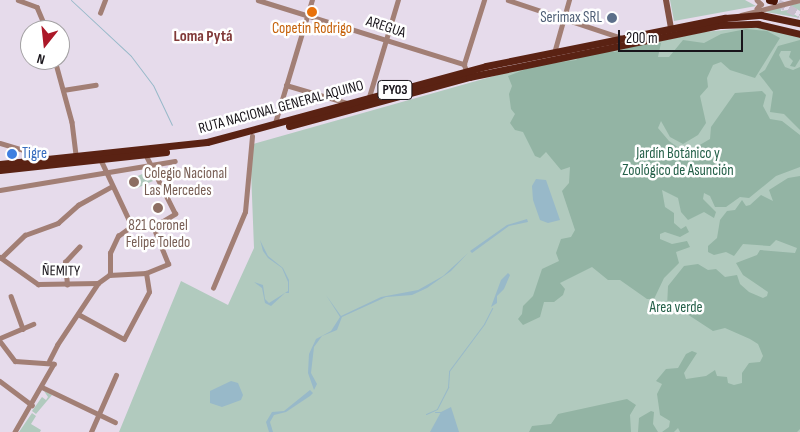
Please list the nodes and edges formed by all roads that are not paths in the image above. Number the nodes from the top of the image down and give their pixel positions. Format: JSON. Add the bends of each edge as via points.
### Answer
{"nodes":[{"id":1,"x":18,"y":0,"type":"edge"},
{"id":2,"x":105,"y":0,"type":"edge"},
{"id":3,"x":258,"y":0,"type":"edge"},
{"id":4,"x":312,"y":0,"type":"edge"},
{"id":5,"x":398,"y":0,"type":"edge"},
{"id":6,"x":484,"y":0,"type":"edge"},
{"id":7,"x":508,"y":0,"type":"edge"},
{"id":8,"x":569,"y":0,"type":"edge"},
{"id":9,"x":666,"y":0,"type":"edge"},
{"id":10,"x":757,"y":0,"type":"edge"},
{"id":11,"x":800,"y":0,"type":"edge"},
{"id":12,"x":757,"y":9,"type":"junction"},
{"id":13,"x":100,"y":14,"type":"dead end"},
{"id":14,"x":307,"y":15,"type":"junction"},
{"id":15,"x":741,"y":15,"type":"junction"},
{"id":16,"x":564,"y":17,"type":"junction"},
{"id":17,"x":43,"y":20,"type":"edge"},
{"id":18,"x":800,"y":23,"type":"edge"},
{"id":19,"x":671,"y":28,"type":"junction"},
{"id":20,"x":800,"y":34,"type":"edge"},
{"id":21,"x":622,"y":38,"type":"junction"},
{"id":22,"x":386,"y":40,"type":"junction"},
{"id":23,"x":554,"y":53,"type":"junction"},
{"id":24,"x":58,"y":70,"type":"edge"},
{"id":25,"x":466,"y":71,"type":"junction"},
{"id":26,"x":96,"y":85,"type":"dead end"},
{"id":27,"x":286,"y":85,"type":"junction"},
{"id":28,"x":63,"y":90,"type":"junction"},
{"id":29,"x":369,"y":97,"type":"junction"},
{"id":30,"x":347,"y":103,"type":"junction"},
{"id":31,"x":274,"y":125,"type":"junction"},
{"id":32,"x":252,"y":136,"type":"junction"},
{"id":33,"x":0,"y":142,"type":"edge"},
{"id":34,"x":76,"y":156,"type":"junction"},
{"id":35,"x":146,"y":156,"type":"junction"},
{"id":36,"x":50,"y":158,"type":"junction"},
{"id":37,"x":101,"y":160,"type":"junction"},
{"id":38,"x":175,"y":161,"type":"dead end"},
{"id":39,"x":0,"y":164,"type":"edge"},
{"id":40,"x":151,"y":164,"type":"junction"},
{"id":41,"x":0,"y":170,"type":"edge"},
{"id":42,"x":106,"y":173,"type":"junction"},
{"id":43,"x":112,"y":186,"type":"junction"},
{"id":44,"x":0,"y":190,"type":"edge"},
{"id":45,"x":132,"y":226,"type":"junction"},
{"id":46,"x":153,"y":228,"type":"junction"},
{"id":47,"x":79,"y":247,"type":"dead end"},
{"id":48,"x":1,"y":257,"type":"edge"},
{"id":49,"x":146,"y":273,"type":"junction"},
{"id":50,"x":110,"y":275,"type":"junction"},
{"id":51,"x":98,"y":283,"type":"junction"},
{"id":52,"x":67,"y":285,"type":"junction"},
{"id":53,"x":213,"y":288,"type":"dead end"},
{"id":54,"x":11,"y":296,"type":"dead end"},
{"id":55,"x":80,"y":315,"type":"junction"},
{"id":56,"x":33,"y":324,"type":"dead end"},
{"id":57,"x":23,"y":329,"type":"junction"},
{"id":58,"x":0,"y":340,"type":"edge"},
{"id":59,"x":52,"y":362,"type":"junction"},
{"id":60,"x":116,"y":375,"type":"dead end"},
{"id":61,"x":0,"y":381,"type":"edge"},
{"id":62,"x":42,"y":387,"type":"junction"},
{"id":63,"x":32,"y":405,"type":"junction"},
{"id":64,"x":98,"y":414,"type":"junction"},
{"id":65,"x":115,"y":422,"type":"dead end"},
{"id":66,"x":15,"y":432,"type":"edge"},
{"id":67,"x":90,"y":432,"type":"edge"}],
"edges":[{"from":1,"to":17,"type":"street","via":[[41,11]]},
{"from":2,"to":13,"type":"street"},
{"from":3,"to":14,"type":"street","name":"AREGUA"},
{"from":4,"to":14,"type":"street"},
{"from":5,"to":22,"type":"street"},
{"from":6,"to":25,"type":"street"},
{"from":7,"to":16,"type":"street"},
{"from":8,"to":16,"type":"street"},
{"from":9,"to":19,"type":"main road"},
{"from":10,"to":12,"type":"street","via":[[761,4]]},
{"from":11,"to":12,"type":"street"},
{"from":12,"to":15,"type":"street"},
{"from":14,"to":22,"type":"street","name":"AREGUA"},
{"from":14,"to":27,"type":"street"},
{"from":15,"to":18,"type":"highway","name":"RUTA NACIONAL GENERAL AQUINO","number":"PY03","via":[[770,16]]},
{"from":15,"to":19,"type":"highway","name":"RUTA NACIONAL GENERAL AQUINO","number":"PY03"},
{"from":16,"to":21,"type":"street"},
{"from":16,"to":23,"type":"street"},
{"from":19,"to":21,"type":"highway","name":"RUTA NACIONAL GENERAL AQUINO","number":"PY03"},
{"from":20,"to":25,"type":"highway","name":"RUTA NACIONAL GENERAL AQUINO","number":"PY03","via":[[766,25],[721,25]]},
{"from":21,"to":23,"type":"highway","name":"RUTA NACIONAL GENERAL AQUINO","number":"PY03"},
{"from":22,"to":25,"type":"street","name":"AREGUA"},
{"from":22,"to":29,"type":"street"},
{"from":23,"to":25,"type":"highway","name":"RUTA NACIONAL GENERAL AQUINO","number":"PY03"},
{"from":24,"to":28,"type":"street"},
{"from":25,"to":29,"type":"highway","name":"RUTA NACIONAL GENERAL AQUINO","number":"PY03"},
{"from":25,"to":32,"type":"highway","name":"RUTA NACIONAL GENERAL AQUINO","number":"PY03"},
{"from":26,"to":28,"type":"street"},
{"from":27,"to":30,"type":"street"},
{"from":27,"to":31,"type":"street"},
{"from":28,"to":34,"type":"street","via":[[72,122]]},
{"from":29,"to":30,"type":"highway","name":"RUTA NACIONAL GENERAL AQUINO","number":"PY03"},
{"from":30,"to":31,"type":"highway","name":"RUTA NACIONAL GENERAL AQUINO","number":"PY03"},
{"from":31,"to":34,"type":"highway","name":"RUTA NACIONAL GENERAL AQUINO","number":"PY03","via":[[198,144]]},
{"from":32,"to":35,"type":"highway","name":"RUTA NACIONAL GENERAL AQUINO","number":"PY03"},
{"from":32,"to":53,"type":"street","via":[[244,212]]},
{"from":33,"to":36,"type":"street"},
{"from":34,"to":36,"type":"highway","name":"RUTA NACIONAL GENERAL AQUINO","number":"PY03"},
{"from":35,"to":37,"type":"highway","name":"RUTA NACIONAL GENERAL AQUINO","number":"PY03"},
{"from":35,"to":40,"type":"street"},
{"from":36,"to":39,"type":"highway","name":"RUTA NACIONAL GENERAL AQUINO","number":"PY03"},
{"from":37,"to":41,"type":"highway","name":"RUTA NACIONAL GENERAL AQUINO","number":"PY03"},
{"from":37,"to":42,"type":"street"},
{"from":38,"to":40,"type":"street"},
{"from":40,"to":42,"type":"street"},
{"from":40,"to":46,"type":"street","via":[[176,212],[173,218]]},
{"from":42,"to":43,"type":"street"},
{"from":42,"to":44,"type":"street"},
{"from":43,"to":45,"type":"street"},
{"from":43,"to":48,"type":"street","via":[[78,205],[58,223],[25,235]]},
{"from":45,"to":46,"type":"street"},
{"from":45,"to":50,"type":"street","via":[[112,244]]},
{"from":46,"to":49,"type":"street","via":[[169,260],[160,268]]},
{"from":47,"to":52,"type":"street","via":[[66,262]]},
{"from":48,"to":52,"type":"street","name":"ÑEMITY","via":[[38,284]]},
{"from":49,"to":50,"type":"street"},
{"from":49,"to":55,"type":"street","via":[[149,292],[124,339]]},
{"from":50,"to":51,"type":"street"},
{"from":51,"to":52,"type":"street","name":"ÑEMITY"},
{"from":51,"to":55,"type":"street"},
{"from":54,"to":57,"type":"street"},
{"from":55,"to":59,"type":"street","via":[[57,345]]},
{"from":56,"to":57,"type":"street"},
{"from":57,"to":58,"type":"street"},
{"from":58,"to":59,"type":"street","via":[[15,361]]},
{"from":59,"to":62,"type":"street"},
{"from":60,"to":64,"type":"street"},
{"from":61,"to":63,"type":"street"},
{"from":62,"to":63,"type":"street"},
{"from":62,"to":64,"type":"street"},
{"from":63,"to":66,"type":"street"},
{"from":64,"to":65,"type":"street"},
{"from":64,"to":67,"type":"street"}]}
